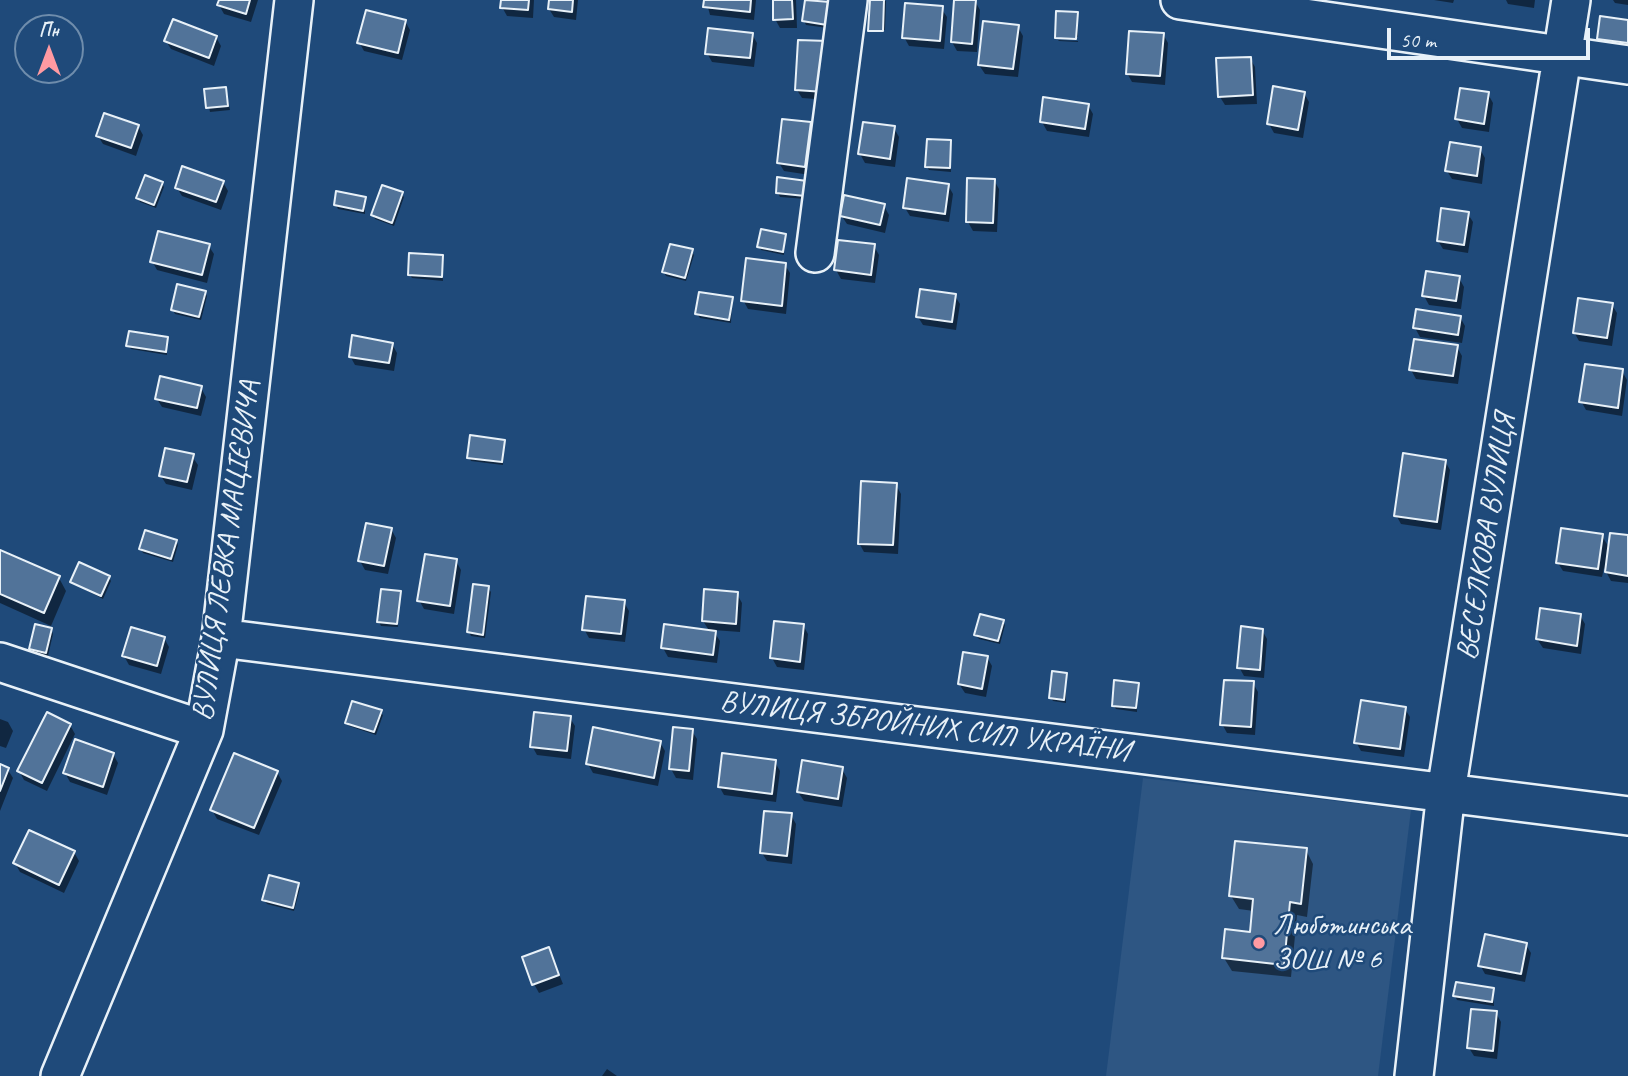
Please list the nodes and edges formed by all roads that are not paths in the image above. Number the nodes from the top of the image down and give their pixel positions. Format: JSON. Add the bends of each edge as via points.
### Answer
{"nodes":[{"id":1,"x":294,"y":0,"type":"edge"},
{"id":2,"x":848,"y":0,"type":"edge"},
{"id":3,"x":1180,"y":0,"type":"edge"},
{"id":4,"x":1572,"y":0,"type":"edge"},
{"id":5,"x":1564,"y":58,"type":"junction"},
{"id":6,"x":1628,"y":65,"type":"edge"},
{"id":7,"x":815,"y":253,"type":"dead end"},
{"id":8,"x":221,"y":638,"type":"junction"},
{"id":9,"x":0,"y":662,"type":"edge"},
{"id":10,"x":204,"y":730,"type":"junction"},
{"id":11,"x":1446,"y":792,"type":"junction"},
{"id":12,"x":1628,"y":816,"type":"edge"},
{"id":13,"x":60,"y":1076,"type":"edge"},
{"id":14,"x":1414,"y":1076,"type":"edge"}],
"edges":[{"from":1,"to":8,"type":"street","name":"ВУЛИЦЯ ЛЕВКА МАЦІЄВИЧА"},
{"from":2,"to":7,"type":"street"},
{"from":3,"to":5,"type":"street"},
{"from":4,"to":5,"type":"street","name":"ВЕСЕЛКОВА ВУЛИЦЯ"},
{"from":5,"to":6,"type":"street"},
{"from":5,"to":11,"type":"street","name":"ВЕСЕЛКОВА ВУЛИЦЯ"},
{"from":8,"to":10,"type":"street","name":"ВУЛИЦЯ ЛЕВКА МАЦІЄВИЧА"},
{"from":8,"to":11,"type":"street","name":"ВУЛИЦЯ ЗБРОЙНИХ СИЛ УКРАЇНИ"},
{"from":9,"to":10,"type":"street"},
{"from":10,"to":13,"type":"street","name":"ВУЛИЦЯ ЛЕВКА МАЦІЄВИЧА"},
{"from":11,"to":12,"type":"street","name":"ВУЛИЦЯ ЗБРОЙНИХ СИЛ УКРАЇНИ"},
{"from":11,"to":14,"type":"street","name":"ВЕСЕЛКОВА ВУЛИЦЯ"}]}
